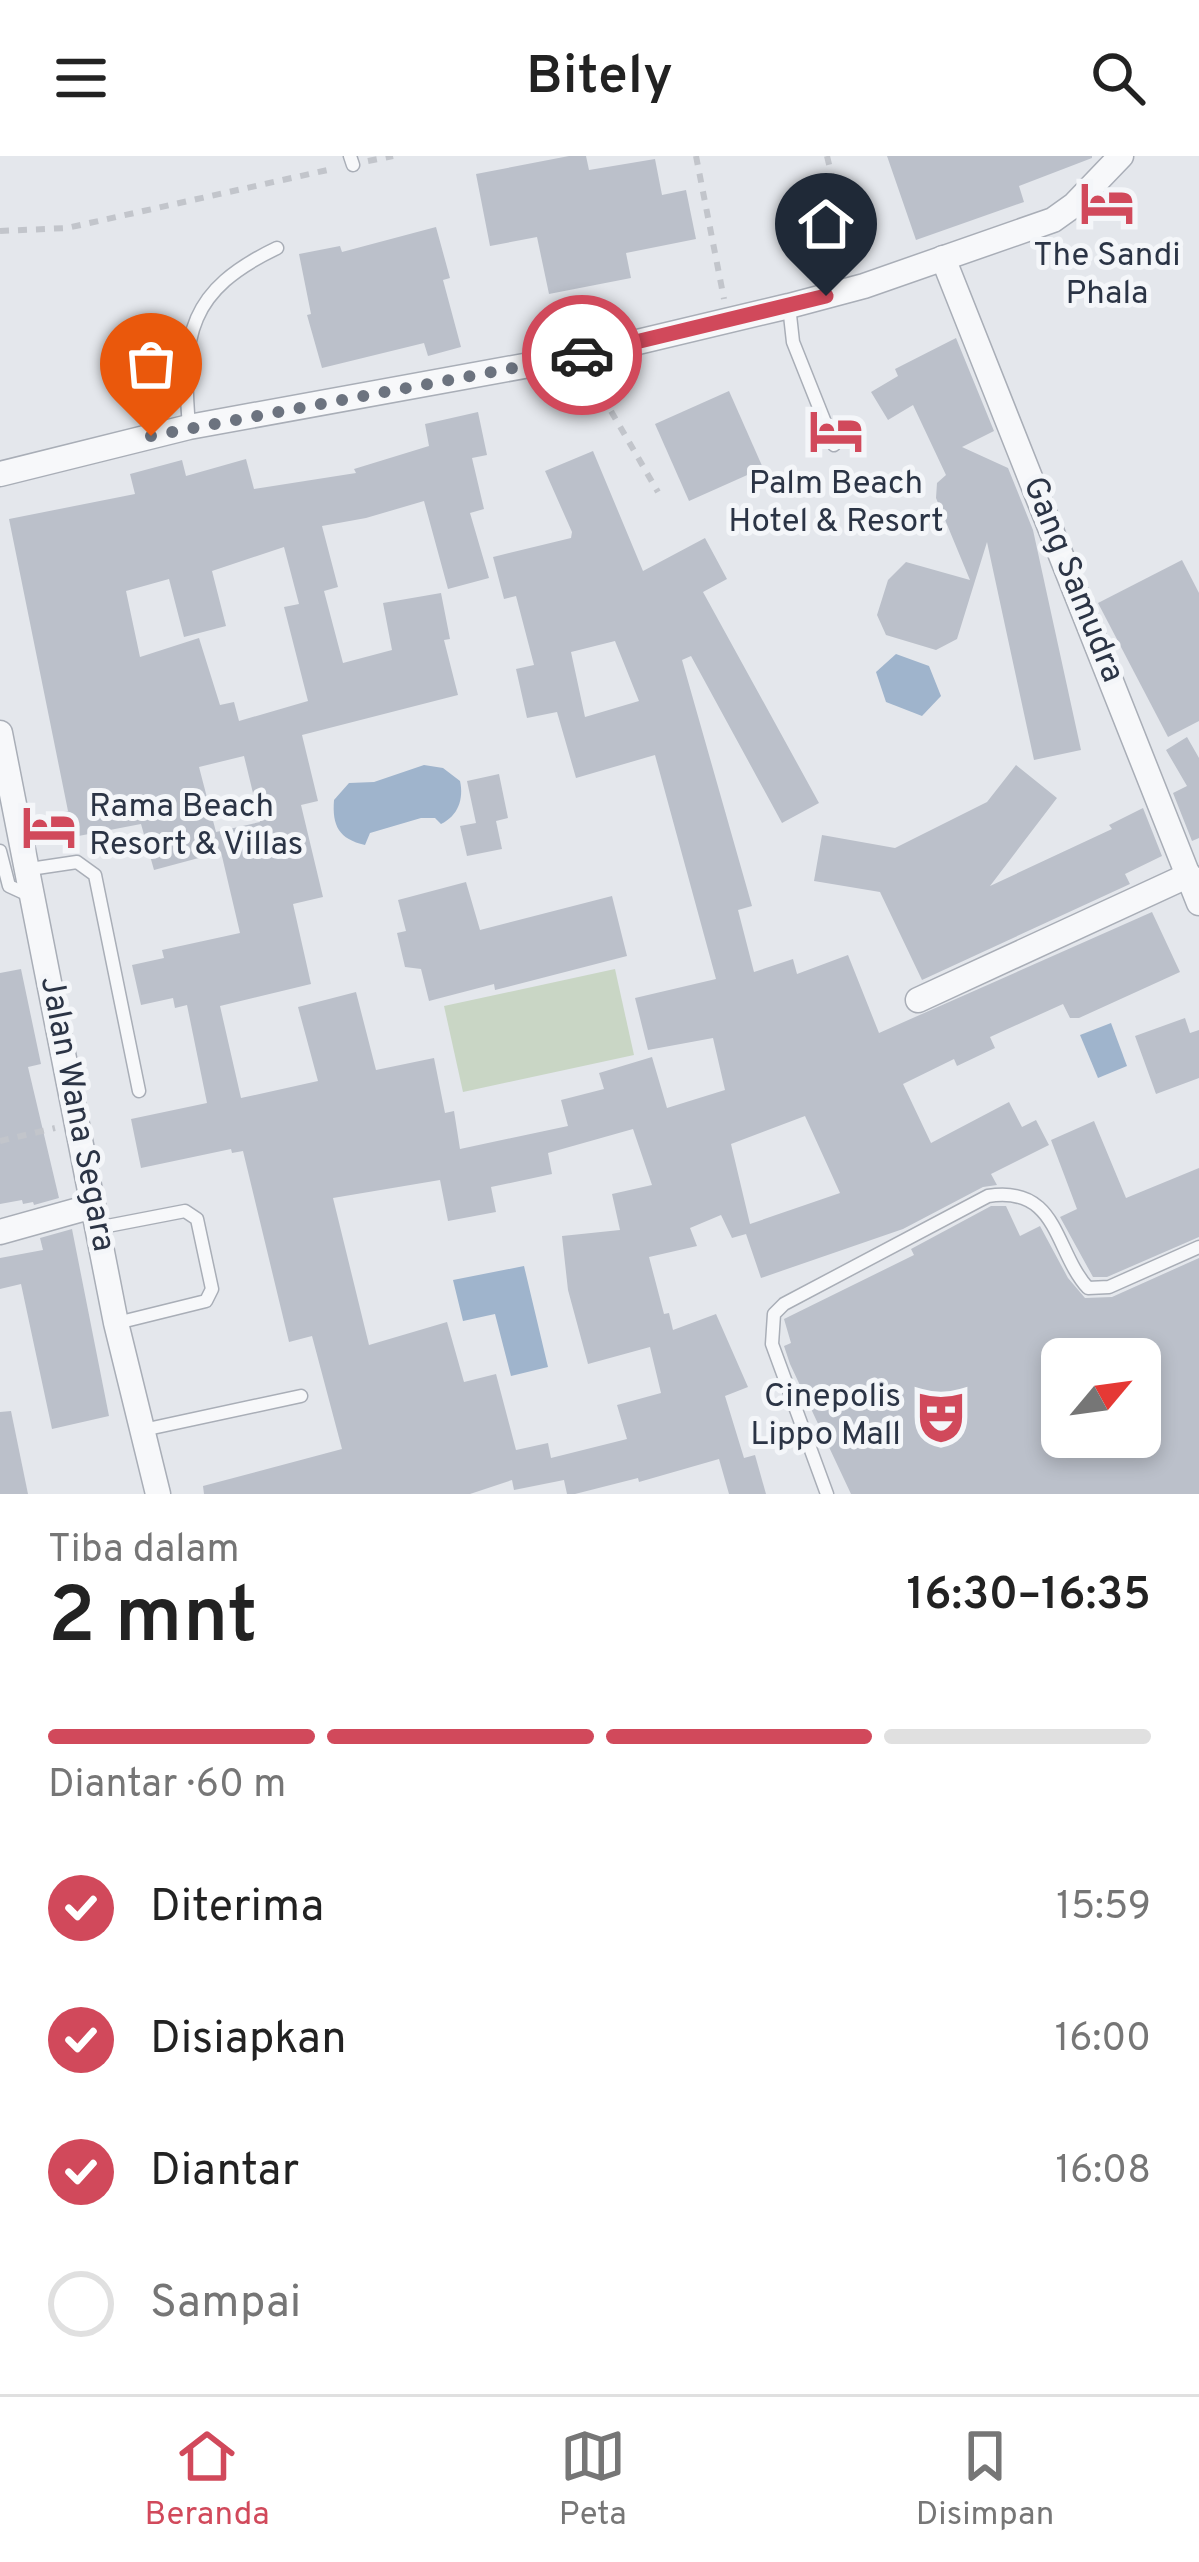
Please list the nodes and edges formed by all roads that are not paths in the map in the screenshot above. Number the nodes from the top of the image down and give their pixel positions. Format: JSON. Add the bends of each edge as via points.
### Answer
{"nodes":[{"id":1,"x":1121,"y":156,"type":"edge"},
{"id":2,"x":277,"y":248,"type":"dead end"},
{"id":3,"x":943,"y":258,"type":"junction"},
{"id":4,"x":789,"y":306,"type":"junction"},
{"id":5,"x":189,"y":427,"type":"junction"},
{"id":6,"x":834,"y":445,"type":"dead end"},
{"id":7,"x":0,"y":474,"type":"edge"},
{"id":8,"x":0,"y":733,"type":"edge"},
{"id":9,"x":0,"y":851,"type":"edge"},
{"id":10,"x":30,"y":869,"type":"junction"},
{"id":11,"x":1190,"y":874,"type":"junction"},
{"id":12,"x":35,"y":898,"type":"junction"},
{"id":13,"x":1199,"y":903,"type":"edge"},
{"id":14,"x":918,"y":1000,"type":"dead end"},
{"id":15,"x":139,"y":1091,"type":"dead end"},
{"id":16,"x":95,"y":1217,"type":"junction"},
{"id":17,"x":0,"y":1232,"type":"edge"},
{"id":18,"x":1199,"y":1247,"type":"edge"},
{"id":19,"x":116,"y":1323,"type":"junction"},
{"id":20,"x":301,"y":1396,"type":"dead end"},
{"id":21,"x":143,"y":1430,"type":"junction"},
{"id":22,"x":158,"y":1494,"type":"edge"},
{"id":23,"x":827,"y":1494,"type":"edge"}],
"edges":[{"from":1,"to":3,"type":"street","via":[[1065,214]]},
{"from":2,"to":5,"type":"lane","via":[[218,283],[201,305],[188,355]]},
{"from":3,"to":4,"type":"street"},
{"from":3,"to":11,"type":"street","name":"Gang Samudra"},
{"from":4,"to":5,"type":"street","via":[[579,356]]},
{"from":4,"to":6,"type":"lane","via":[[793,342]]},
{"from":5,"to":7,"type":"street"},
{"from":8,"to":10,"type":"street","name":"Jalan Wana Segara"},
{"from":9,"to":12,"type":"lane","via":[[9,886]]},
{"from":10,"to":12,"type":"street","name":"Jalan Wana Segara"},
{"from":10,"to":15,"type":"lane","via":[[77,862],[99,884]]},
{"from":11,"to":13,"type":"street","name":"Gang Samudra"},
{"from":11,"to":14,"type":"street"},
{"from":12,"to":16,"type":"street","name":"Jalan Wana Segara"},
{"from":16,"to":17,"type":"street"},
{"from":16,"to":19,"type":"street","name":"Jalan Wana Segara"},
{"from":16,"to":19,"type":"lane","via":[[185,1211],[197,1219],[212,1289],[206,1300]]},
{"from":18,"to":23,"type":"lane","via":[[1109,1287],[1088,1288],[1047,1216],[1002,1194],[784,1304],[774,1314],[772,1344]]},
{"from":19,"to":21,"type":"street","name":"Jalan Wana Segara"},
{"from":20,"to":21,"type":"lane"},
{"from":21,"to":22,"type":"street","name":"Jalan Wana Segara"}]}
